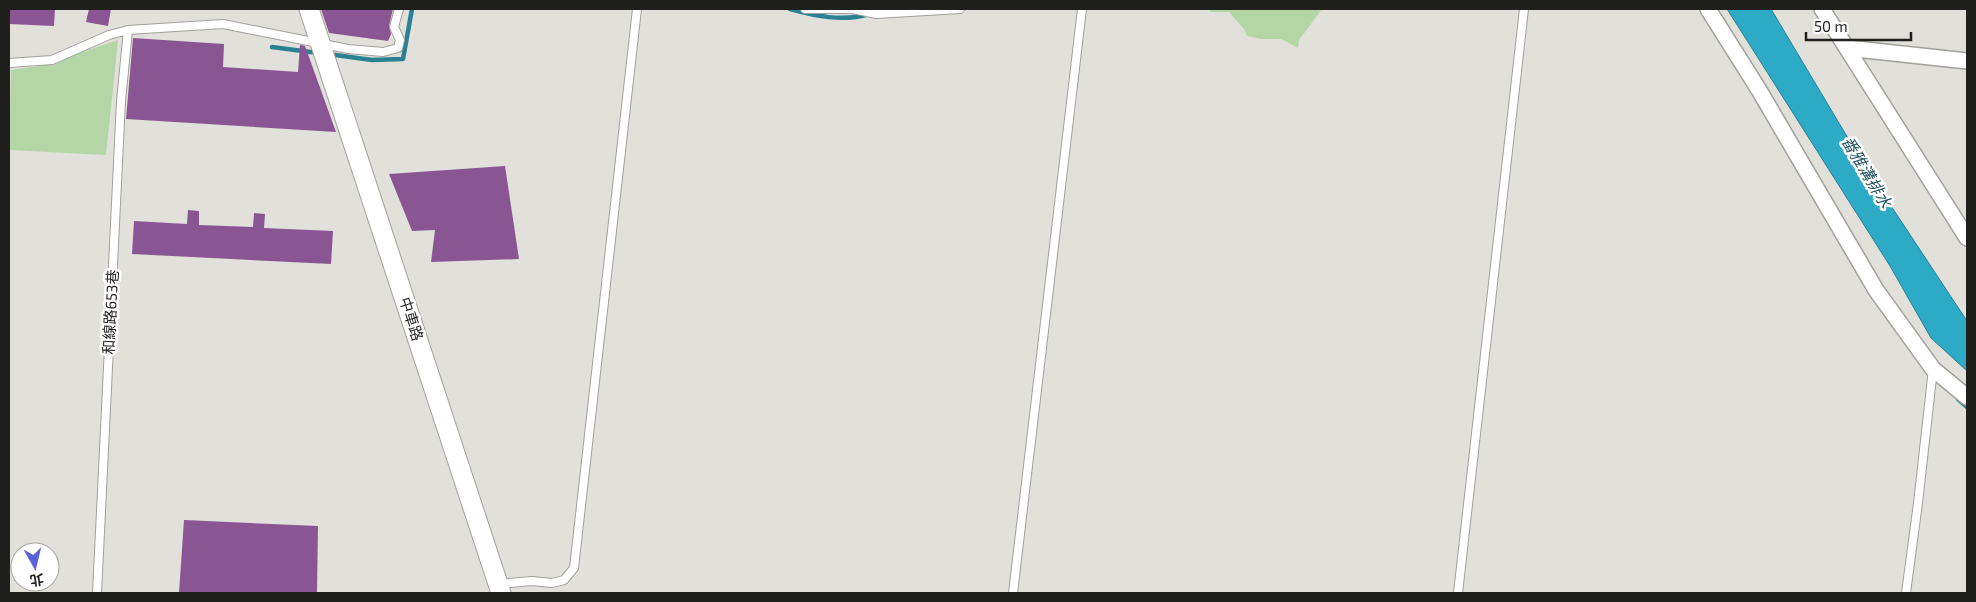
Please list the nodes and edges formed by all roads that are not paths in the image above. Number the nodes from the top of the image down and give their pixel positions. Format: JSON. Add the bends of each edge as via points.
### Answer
{"nodes":[{"id":1,"x":310,"y":9,"type":"edge"},
{"id":2,"x":399,"y":9,"type":"edge"},
{"id":3,"x":637,"y":9,"type":"edge"},
{"id":4,"x":805,"y":9,"type":"edge"},
{"id":5,"x":850,"y":9,"type":"edge"},
{"id":6,"x":854,"y":9,"type":"edge"},
{"id":7,"x":960,"y":9,"type":"edge"},
{"id":8,"x":1082,"y":9,"type":"edge"},
{"id":9,"x":1524,"y":9,"type":"edge"},
{"id":10,"x":1708,"y":9,"type":"edge"},
{"id":11,"x":1822,"y":9,"type":"edge"},
{"id":12,"x":128,"y":30,"type":"junction"},
{"id":13,"x":322,"y":45,"type":"junction"},
{"id":14,"x":1847,"y":48,"type":"junction"},
{"id":15,"x":1967,"y":62,"type":"edge"},
{"id":16,"x":9,"y":63,"type":"edge"},
{"id":17,"x":1967,"y":238,"type":"edge"},
{"id":18,"x":1933,"y":369,"type":"junction"},
{"id":19,"x":1967,"y":397,"type":"edge"},
{"id":20,"x":499,"y":588,"type":"edge"},
{"id":21,"x":97,"y":593,"type":"edge"},
{"id":22,"x":1012,"y":593,"type":"edge"},
{"id":23,"x":1458,"y":593,"type":"edge"},
{"id":24,"x":1906,"y":593,"type":"edge"}],
"edges":[{"from":1,"to":13,"type":"street","name":"中車路"},
{"from":2,"to":13,"type":"lane","via":[[394,27],[400,40],[398,48],[383,52]]},
{"from":3,"to":20,"type":"lane","via":[[574,568],[564,580],[552,583],[532,581]]},
{"from":4,"to":5,"type":"lane"},
{"from":6,"to":7,"type":"lane","via":[[876,14]]},
{"from":8,"to":22,"type":"lane"},
{"from":9,"to":23,"type":"lane"},
{"from":10,"to":18,"type":"street","via":[[1876,290]]},
{"from":11,"to":14,"type":"street"},
{"from":12,"to":13,"type":"lane","via":[[223,24]]},
{"from":12,"to":16,"type":"lane","via":[[52,60]]},
{"from":12,"to":21,"type":"lane","name":"和線路653巷","via":[[121,101]]},
{"from":13,"to":20,"type":"street","name":"中車路"},
{"from":14,"to":15,"type":"street"},
{"from":14,"to":17,"type":"street"},
{"from":18,"to":19,"type":"street"},
{"from":18,"to":24,"type":"lane"}]}
